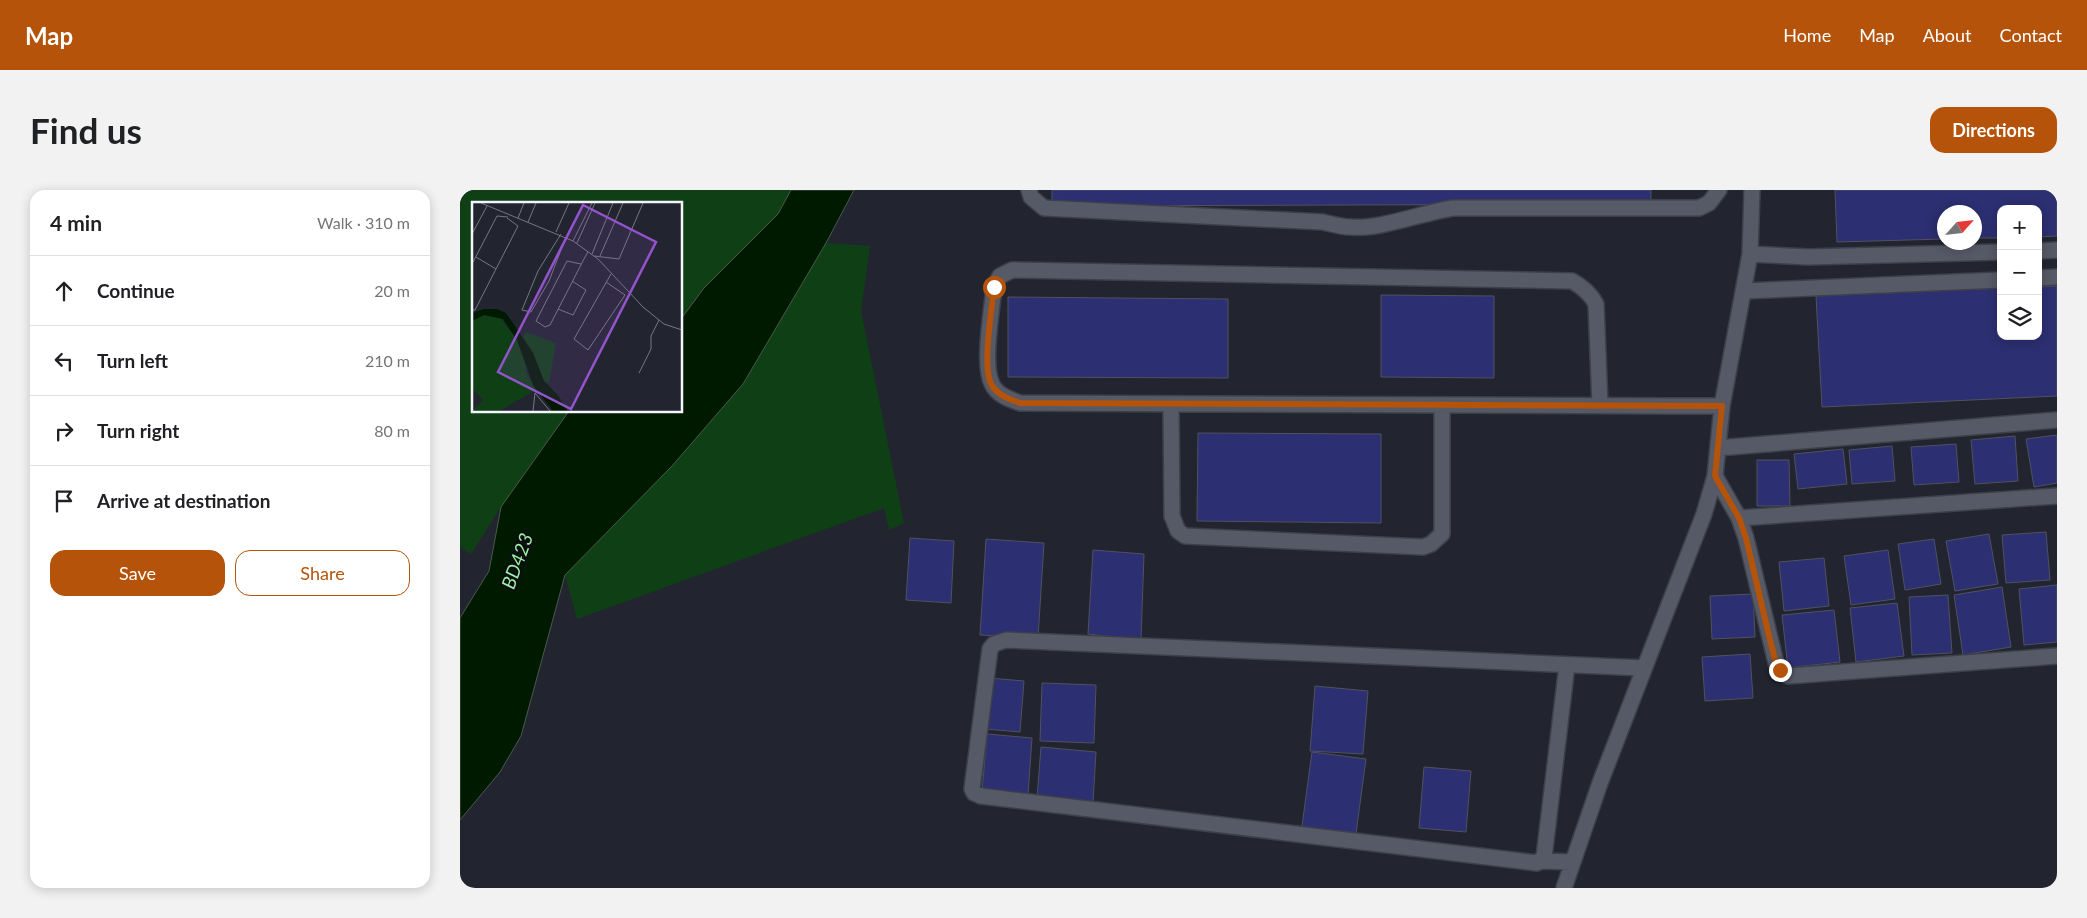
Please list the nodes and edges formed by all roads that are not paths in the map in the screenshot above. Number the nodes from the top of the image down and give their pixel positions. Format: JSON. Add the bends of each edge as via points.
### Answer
{"nodes":[{"id":1,"x":1029,"y":190,"type":"edge"},
{"id":2,"x":1719,"y":190,"type":"edge"},
{"id":3,"x":1752,"y":190,"type":"edge"},
{"id":4,"x":2042,"y":250,"type":"edge"},
{"id":5,"x":2057,"y":250,"type":"edge"},
{"id":6,"x":1997,"y":252,"type":"edge"},
{"id":7,"x":1750,"y":254,"type":"junction"},
{"id":8,"x":2057,"y":277,"type":"edge"},
{"id":9,"x":2042,"y":278,"type":"edge"},
{"id":10,"x":1997,"y":280,"type":"edge"},
{"id":11,"x":1743,"y":291,"type":"junction"},
{"id":12,"x":1172,"y":404,"type":"junction"},
{"id":13,"x":1442,"y":405,"type":"junction"},
{"id":14,"x":1600,"y":406,"type":"junction"},
{"id":15,"x":1722,"y":406,"type":"junction"},
{"id":16,"x":2057,"y":420,"type":"edge"},
{"id":17,"x":1718,"y":448,"type":"junction"},
{"id":18,"x":1715,"y":476,"type":"junction"},
{"id":19,"x":2057,"y":496,"type":"edge"},
{"id":20,"x":1739,"y":518,"type":"junction"},
{"id":21,"x":2057,"y":656,"type":"edge"},
{"id":22,"x":1566,"y":665,"type":"junction"},
{"id":23,"x":1644,"y":668,"type":"junction"},
{"id":24,"x":1541,"y":861,"type":"junction"},
{"id":25,"x":1573,"y":862,"type":"junction"},
{"id":26,"x":1564,"y":888,"type":"edge"}],
"edges":[{"from":1,"to":2,"type":"street","via":[[1031,197],[1044,208],[1323,222],[1351,228],[1453,208],[1699,208],[1709,203]]},
{"from":3,"to":7,"type":"street"},
{"from":4,"to":5,"type":"street"},
{"from":6,"to":7,"type":"street","via":[[1808,257]]},
{"from":7,"to":11,"type":"street"},
{"from":8,"to":9,"type":"street"},
{"from":10,"to":11,"type":"street"},
{"from":11,"to":15,"type":"street"},
{"from":12,"to":13,"type":"street"},
{"from":12,"to":13,"type":"street","via":[[1172,516],[1178,531],[1185,536],[1423,547],[1442,534]]},
{"from":12,"to":14,"type":"street","via":[[1020,403],[1004,397],[992,385],[987,370],[994,287],[1000,276],[1012,270],[1572,281],[1583,287],[1596,304]]},
{"from":13,"to":14,"type":"street"},
{"from":14,"to":15,"type":"street"},
{"from":15,"to":17,"type":"street"},
{"from":16,"to":17,"type":"street"},
{"from":17,"to":18,"type":"street"},
{"from":18,"to":20,"type":"street"},
{"from":18,"to":23,"type":"street","via":[[1704,514]]},
{"from":19,"to":20,"type":"street"},
{"from":20,"to":21,"type":"street","via":[[1776,663],[1788,676]]},
{"from":22,"to":23,"type":"street"},
{"from":22,"to":24,"type":"street"},
{"from":22,"to":24,"type":"street","via":[[1006,640],[990,649],[984,690],[974,794]]},
{"from":23,"to":25,"type":"street"},
{"from":24,"to":25,"type":"street"},
{"from":25,"to":26,"type":"street"}]}
